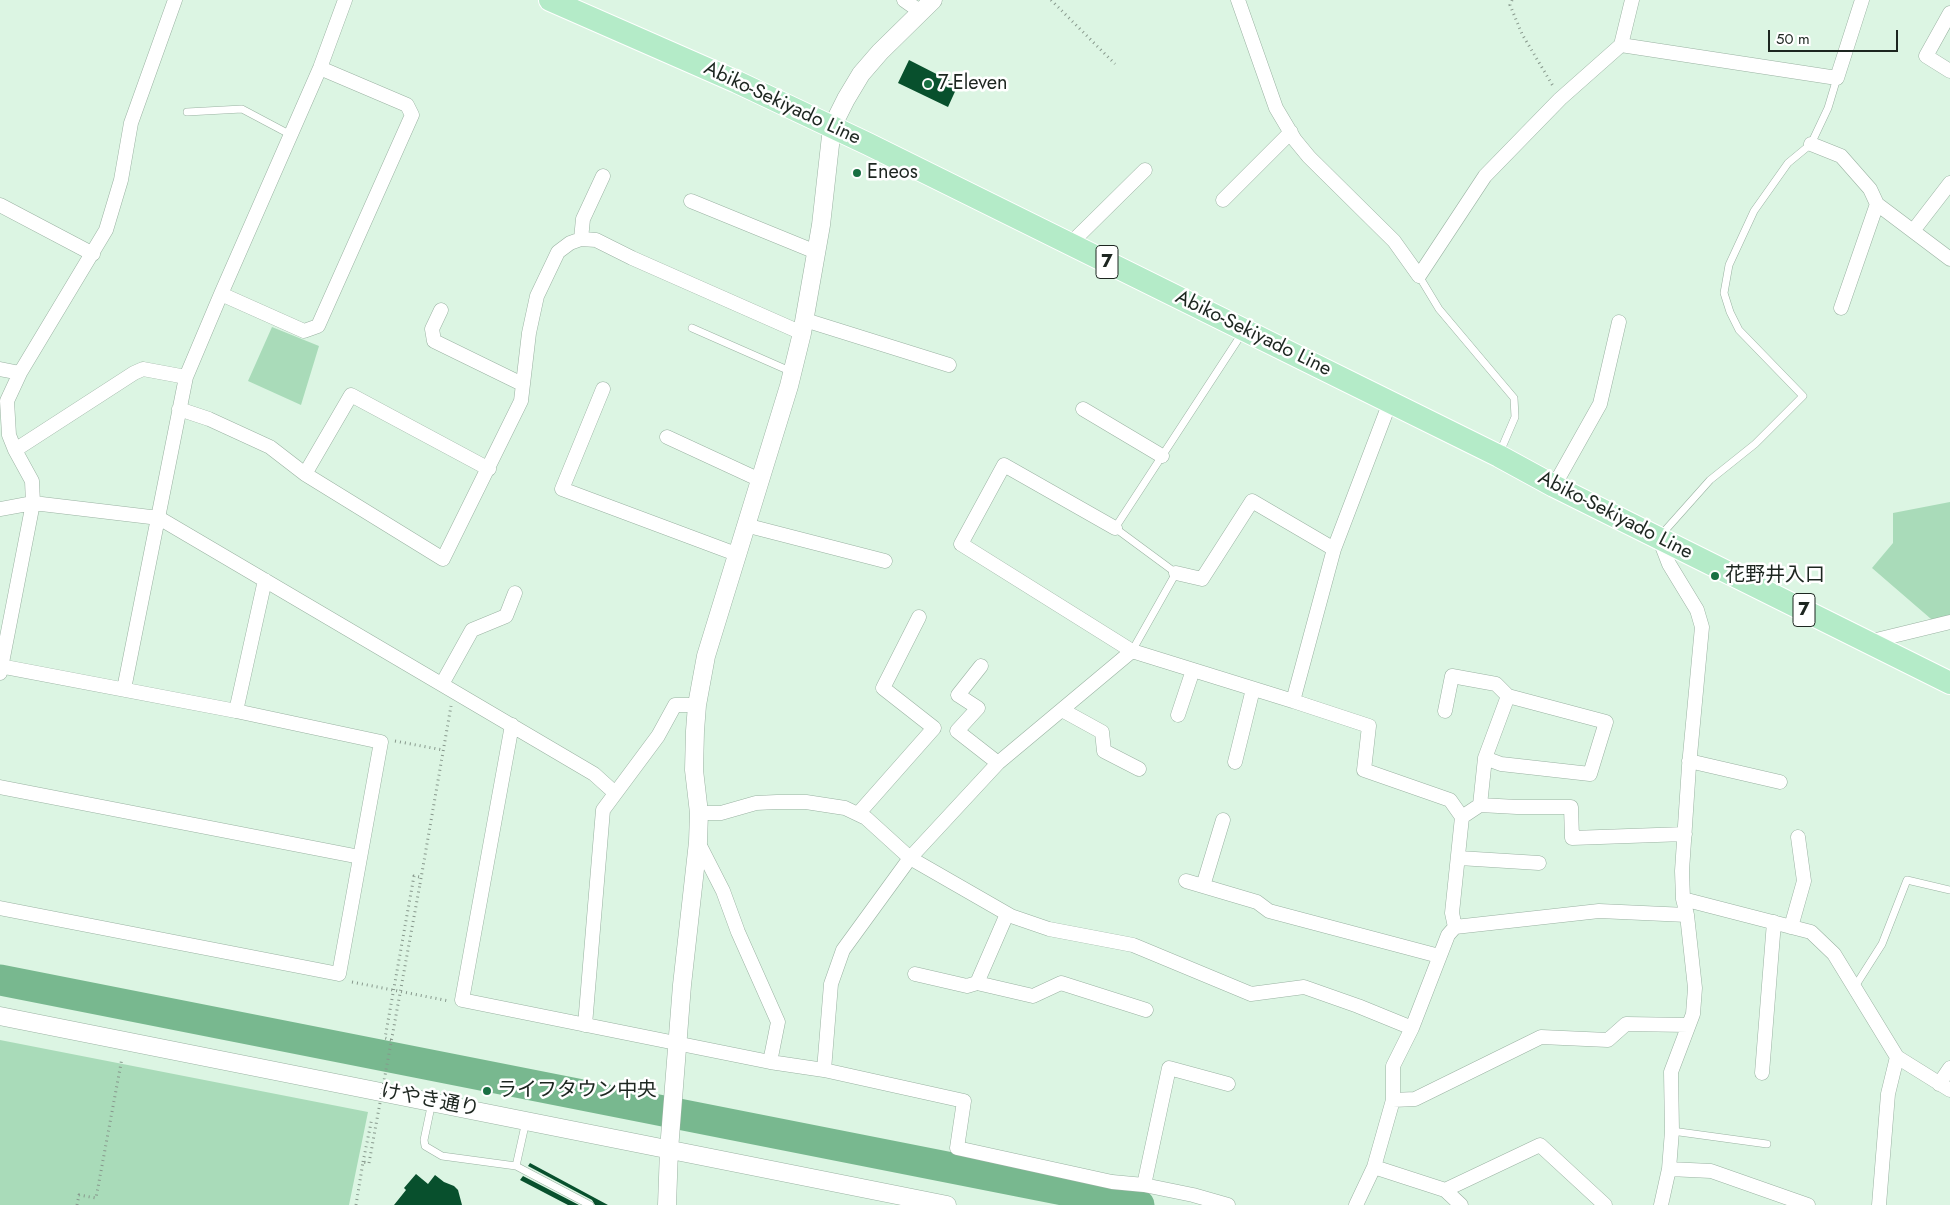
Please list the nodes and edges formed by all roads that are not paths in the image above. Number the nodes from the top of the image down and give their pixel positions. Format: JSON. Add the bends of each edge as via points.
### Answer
{"nodes":[{"id":1,"x":175,"y":0,"type":"edge"},
{"id":2,"x":345,"y":0,"type":"edge"},
{"id":3,"x":550,"y":0,"type":"edge"},
{"id":4,"x":904,"y":0,"type":"edge"},
{"id":5,"x":1238,"y":0,"type":"edge"},
{"id":6,"x":1632,"y":0,"type":"edge"},
{"id":7,"x":1862,"y":0,"type":"edge"},
{"id":8,"x":927,"y":6,"type":"edge"},
{"id":9,"x":1950,"y":13,"type":"edge"},
{"id":10,"x":1621,"y":46,"type":"junction"},
{"id":11,"x":320,"y":68,"type":"junction"},
{"id":12,"x":1950,"y":71,"type":"edge"},
{"id":13,"x":1837,"y":78,"type":"junction"},
{"id":14,"x":187,"y":112,"type":"dead end"},
{"id":15,"x":832,"y":127,"type":"junction"},
{"id":16,"x":1290,"y":132,"type":"junction"},
{"id":17,"x":291,"y":135,"type":"junction"},
{"id":18,"x":1812,"y":144,"type":"junction"},
{"id":19,"x":1146,"y":170,"type":"dead end"},
{"id":20,"x":604,"y":176,"type":"dead end"},
{"id":21,"x":1950,"y":183,"type":"edge"},
{"id":22,"x":1223,"y":200,"type":"dead end"},
{"id":23,"x":691,"y":201,"type":"dead end"},
{"id":24,"x":1877,"y":204,"type":"junction"},
{"id":25,"x":1,"y":208,"type":"edge"},
{"id":26,"x":1913,"y":232,"type":"junction"},
{"id":27,"x":581,"y":239,"type":"junction"},
{"id":28,"x":1070,"y":244,"type":"junction"},
{"id":29,"x":816,"y":252,"type":"junction"},
{"id":30,"x":93,"y":254,"type":"junction"},
{"id":31,"x":1950,"y":259,"type":"edge"},
{"id":32,"x":1419,"y":276,"type":"junction"},
{"id":33,"x":221,"y":294,"type":"junction"},
{"id":34,"x":1841,"y":308,"type":"dead end"},
{"id":35,"x":441,"y":310,"type":"dead end"},
{"id":36,"x":1619,"y":322,"type":"dead end"},
{"id":37,"x":803,"y":326,"type":"junction"},
{"id":38,"x":692,"y":328,"type":"dead end"},
{"id":39,"x":1244,"y":330,"type":"junction"},
{"id":40,"x":949,"y":364,"type":"dead end"},
{"id":41,"x":0,"y":369,"type":"edge"},
{"id":42,"x":792,"y":372,"type":"junction"},
{"id":43,"x":20,"y":374,"type":"junction"},
{"id":44,"x":186,"y":378,"type":"junction"},
{"id":45,"x":522,"y":384,"type":"junction"},
{"id":46,"x":604,"y":389,"type":"dead end"},
{"id":47,"x":1390,"y":402,"type":"junction"},
{"id":48,"x":179,"y":409,"type":"junction"},
{"id":49,"x":1083,"y":410,"type":"dead end"},
{"id":50,"x":5,"y":436,"type":"edge"},
{"id":51,"x":667,"y":437,"type":"dead end"},
{"id":52,"x":15,"y":450,"type":"junction"},
{"id":53,"x":1162,"y":456,"type":"junction"},
{"id":54,"x":1499,"y":456,"type":"junction"},
{"id":55,"x":489,"y":469,"type":"junction"},
{"id":56,"x":305,"y":474,"type":"junction"},
{"id":57,"x":760,"y":480,"type":"junction"},
{"id":58,"x":1554,"y":486,"type":"junction"},
{"id":59,"x":33,"y":503,"type":"junction"},
{"id":60,"x":0,"y":509,"type":"edge"},
{"id":61,"x":159,"y":518,"type":"junction"},
{"id":62,"x":745,"y":526,"type":"junction"},
{"id":63,"x":1116,"y":528,"type":"junction"},
{"id":64,"x":1659,"y":537,"type":"junction"},
{"id":65,"x":1334,"y":548,"type":"junction"},
{"id":66,"x":736,"y":554,"type":"junction"},
{"id":67,"x":885,"y":561,"type":"dead end"},
{"id":68,"x":1176,"y":573,"type":"junction"},
{"id":69,"x":265,"y":580,"type":"junction"},
{"id":70,"x":515,"y":594,"type":"dead end"},
{"id":71,"x":919,"y":617,"type":"dead end"},
{"id":72,"x":1950,"y":622,"type":"edge"},
{"id":73,"x":1867,"y":642,"type":"junction"},
{"id":74,"x":1132,"y":651,"type":"junction"},
{"id":75,"x":982,"y":666,"type":"dead end"},
{"id":76,"x":0,"y":668,"type":"edge"},
{"id":77,"x":1193,"y":670,"type":"junction"},
{"id":78,"x":1950,"y":683,"type":"edge"},
{"id":79,"x":448,"y":687,"type":"junction"},
{"id":80,"x":124,"y":689,"type":"junction"},
{"id":81,"x":1253,"y":689,"type":"junction"},
{"id":82,"x":1508,"y":696,"type":"junction"},
{"id":83,"x":1293,"y":701,"type":"junction"},
{"id":84,"x":697,"y":705,"type":"junction"},
{"id":85,"x":1062,"y":710,"type":"junction"},
{"id":86,"x":236,"y":711,"type":"junction"},
{"id":87,"x":1445,"y":711,"type":"dead end"},
{"id":88,"x":1178,"y":715,"type":"dead end"},
{"id":89,"x":512,"y":725,"type":"junction"},
{"id":90,"x":1485,"y":758,"type":"junction"},
{"id":91,"x":1689,"y":761,"type":"junction"},
{"id":92,"x":1235,"y":762,"type":"dead end"},
{"id":93,"x":998,"y":763,"type":"junction"},
{"id":94,"x":1139,"y":769,"type":"dead end"},
{"id":95,"x":1780,"y":782,"type":"dead end"},
{"id":96,"x":0,"y":787,"type":"edge"},
{"id":97,"x":614,"y":793,"type":"junction"},
{"id":98,"x":1480,"y":804,"type":"junction"},
{"id":99,"x":699,"y":813,"type":"junction"},
{"id":100,"x":858,"y":814,"type":"junction"},
{"id":101,"x":1462,"y":817,"type":"junction"},
{"id":102,"x":1223,"y":820,"type":"dead end"},
{"id":103,"x":1685,"y":834,"type":"junction"},
{"id":104,"x":1798,"y":837,"type":"dead end"},
{"id":105,"x":698,"y":842,"type":"junction"},
{"id":106,"x":360,"y":857,"type":"junction"},
{"id":107,"x":910,"y":858,"type":"junction"},
{"id":108,"x":1458,"y":858,"type":"junction"},
{"id":109,"x":1539,"y":863,"type":"dead end"},
{"id":110,"x":1186,"y":881,"type":"dead end"},
{"id":111,"x":1203,"y":886,"type":"junction"},
{"id":112,"x":1950,"y":890,"type":"edge"},
{"id":113,"x":1683,"y":899,"type":"junction"},
{"id":114,"x":0,"y":908,"type":"edge"},
{"id":115,"x":1007,"y":914,"type":"junction"},
{"id":116,"x":1687,"y":914,"type":"junction"},
{"id":117,"x":1774,"y":922,"type":"junction"},
{"id":118,"x":1455,"y":927,"type":"junction"},
{"id":119,"x":1791,"y":927,"type":"junction"},
{"id":120,"x":1439,"y":956,"type":"junction"},
{"id":121,"x":915,"y":974,"type":"dead end"},
{"id":122,"x":977,"y":983,"type":"junction"},
{"id":123,"x":1854,"y":988,"type":"junction"},
{"id":124,"x":1146,"y":1010,"type":"dead end"},
{"id":125,"x":0,"y":1016,"type":"edge"},
{"id":126,"x":585,"y":1024,"type":"junction"},
{"id":127,"x":1688,"y":1024,"type":"junction"},
{"id":128,"x":1412,"y":1028,"type":"junction"},
{"id":129,"x":678,"y":1044,"type":"junction"},
{"id":130,"x":1896,"y":1057,"type":"junction"},
{"id":131,"x":770,"y":1062,"type":"junction"},
{"id":132,"x":1950,"y":1068,"type":"edge"},
{"id":133,"x":824,"y":1070,"type":"junction"},
{"id":134,"x":1762,"y":1073,"type":"dead end"},
{"id":135,"x":1228,"y":1084,"type":"dead end"},
{"id":136,"x":1945,"y":1087,"type":"edge"},
{"id":137,"x":1393,"y":1100,"type":"junction"},
{"id":138,"x":432,"y":1102,"type":"junction"},
{"id":139,"x":526,"y":1121,"type":"junction"},
{"id":140,"x":1672,"y":1131,"type":"junction"},
{"id":141,"x":1767,"y":1144,"type":"dead end"},
{"id":142,"x":669,"y":1150,"type":"junction"},
{"id":143,"x":516,"y":1166,"type":"junction"},
{"id":144,"x":1374,"y":1166,"type":"junction"},
{"id":145,"x":1669,"y":1169,"type":"junction"},
{"id":146,"x":1144,"y":1185,"type":"junction"},
{"id":147,"x":1445,"y":1190,"type":"junction"},
{"id":148,"x":590,"y":1205,"type":"edge"},
{"id":149,"x":668,"y":1205,"type":"edge"},
{"id":150,"x":947,"y":1205,"type":"edge"},
{"id":151,"x":1228,"y":1205,"type":"edge"},
{"id":152,"x":1356,"y":1205,"type":"edge"},
{"id":153,"x":1461,"y":1205,"type":"edge"},
{"id":154,"x":1605,"y":1205,"type":"edge"},
{"id":155,"x":1661,"y":1205,"type":"edge"},
{"id":156,"x":1808,"y":1205,"type":"edge"},
{"id":157,"x":1879,"y":1205,"type":"edge"}],
"edges":[{"from":1,"to":30,"type":"street","via":[[131,123],[121,180],[106,230]]},
{"from":2,"to":11,"type":"street"},
{"from":3,"to":15,"type":"main road","name":"Abiko-Sekiyado Line","number":"7"},
{"from":4,"to":8,"type":"street"},
{"from":5,"to":16,"type":"street","via":[[1276,108]]},
{"from":6,"to":10,"type":"street"},
{"from":7,"to":13,"type":"street"},
{"from":8,"to":15,"type":"street","via":[[861,74]]},
{"from":9,"to":12,"type":"street","via":[[1926,56]]},
{"from":10,"to":13,"type":"street"},
{"from":10,"to":32,"type":"street","via":[[1560,99],[1485,176]]},
{"from":11,"to":17,"type":"street"},
{"from":11,"to":33,"type":"street","via":[[407,105],[412,114],[318,326],[304,330]]},
{"from":13,"to":18,"type":"lane"},
{"from":14,"to":17,"type":"lane","via":[[242,109]]},
{"from":15,"to":28,"type":"main road","name":"Abiko-Sekiyado Line","number":"7"},
{"from":15,"to":29,"type":"street"},
{"from":16,"to":22,"type":"street"},
{"from":16,"to":32,"type":"street","via":[[1309,157],[1394,241]]},
{"from":17,"to":33,"type":"street"},
{"from":18,"to":24,"type":"street","via":[[1841,156],[1870,189]]},
{"from":18,"to":64,"type":"lane","via":[[1788,163],[1754,211],[1729,265],[1724,293],[1739,330],[1803,396],[1755,444],[1710,480]]},
{"from":19,"to":28,"type":"street"},
{"from":20,"to":27,"type":"street","via":[[583,219]]},
{"from":21,"to":26,"type":"street"},
{"from":23,"to":29,"type":"street"},
{"from":24,"to":26,"type":"street"},
{"from":24,"to":34,"type":"street"},
{"from":25,"to":30,"type":"street"},
{"from":26,"to":31,"type":"street"},
{"from":27,"to":37,"type":"street","via":[[596,240],[632,258]]},
{"from":27,"to":45,"type":"street","via":[[558,252],[537,296],[528,333]]},
{"from":28,"to":39,"type":"main road","name":"Abiko-Sekiyado Line","number":"7"},
{"from":29,"to":37,"type":"street"},
{"from":30,"to":43,"type":"street"},
{"from":32,"to":54,"type":"lane","via":[[1439,309],[1514,398],[1516,417]]},
{"from":33,"to":44,"type":"street"},
{"from":35,"to":45,"type":"street","via":[[432,329],[434,341]]},
{"from":36,"to":58,"type":"street","via":[[1600,404]]},
{"from":37,"to":40,"type":"street"},
{"from":37,"to":42,"type":"street"},
{"from":38,"to":42,"type":"lane"},
{"from":39,"to":47,"type":"main road","name":"Abiko-Sekiyado Line","number":"7"},
{"from":39,"to":53,"type":"lane"},
{"from":41,"to":43,"type":"street"},
{"from":42,"to":57,"type":"street"},
{"from":43,"to":50,"type":"street","via":[[7,401]]},
{"from":44,"to":48,"type":"street"},
{"from":44,"to":52,"type":"street","via":[[143,368]]},
{"from":45,"to":55,"type":"street","via":[[520,401]]},
{"from":46,"to":66,"type":"street","via":[[562,489]]},
{"from":47,"to":54,"type":"main road","name":"Abiko-Sekiyado Line","number":"7"},
{"from":47,"to":65,"type":"street"},
{"from":48,"to":56,"type":"street","via":[[270,447]]},
{"from":48,"to":61,"type":"street"},
{"from":49,"to":53,"type":"street"},
{"from":50,"to":52,"type":"street"},
{"from":51,"to":57,"type":"street"},
{"from":52,"to":59,"type":"street","via":[[32,481]]},
{"from":53,"to":63,"type":"lane"},
{"from":54,"to":58,"type":"main road","name":"Abiko-Sekiyado Line","number":"7"},
{"from":55,"to":56,"type":"street","via":[[351,395]]},
{"from":55,"to":56,"type":"street","via":[[443,560]]},
{"from":57,"to":62,"type":"street"},
{"from":58,"to":64,"type":"main road","name":"Abiko-Sekiyado Line","number":"7"},
{"from":59,"to":60,"type":"street"},
{"from":59,"to":61,"type":"street"},
{"from":59,"to":76,"type":"street"},
{"from":61,"to":69,"type":"street"},
{"from":61,"to":80,"type":"street"},
{"from":62,"to":66,"type":"street"},
{"from":62,"to":67,"type":"street"},
{"from":63,"to":68,"type":"lane"},
{"from":63,"to":74,"type":"street","via":[[1004,465],[961,544]]},
{"from":64,"to":73,"type":"main road","name":"Abiko-Sekiyado Line","number":"7"},
{"from":64,"to":91,"type":"street","via":[[1670,564],[1697,610],[1702,627]]},
{"from":65,"to":68,"type":"street","via":[[1252,501],[1202,579]]},
{"from":65,"to":83,"type":"street"},
{"from":66,"to":84,"type":"street","via":[[706,656]]},
{"from":68,"to":74,"type":"lane"},
{"from":69,"to":79,"type":"street"},
{"from":69,"to":86,"type":"street"},
{"from":70,"to":79,"type":"street","via":[[506,616],[472,630]]},
{"from":71,"to":100,"type":"street","via":[[883,688],[934,728]]},
{"from":72,"to":73,"type":"street"},
{"from":73,"to":78,"type":"main road","name":"Abiko-Sekiyado Line","number":"7"},
{"from":74,"to":77,"type":"street"},
{"from":74,"to":85,"type":"street"},
{"from":75,"to":93,"type":"street","via":[[958,695],[978,708],[957,731]]},
{"from":76,"to":80,"type":"street"},
{"from":77,"to":81,"type":"street"},
{"from":77,"to":88,"type":"street"},
{"from":79,"to":89,"type":"street"},
{"from":80,"to":86,"type":"street"},
{"from":81,"to":83,"type":"street"},
{"from":81,"to":92,"type":"street"},
{"from":82,"to":87,"type":"street","via":[[1496,684],[1452,676]]},
{"from":82,"to":90,"type":"street"},
{"from":82,"to":90,"type":"street","via":[[1606,722],[1590,774],[1501,764]]},
{"from":83,"to":101,"type":"street","via":[[1369,726],[1364,770],[1450,800]]},
{"from":84,"to":97,"type":"street","via":[[675,705],[658,736]]},
{"from":84,"to":99,"type":"street","via":[[694,770]]},
{"from":85,"to":93,"type":"street"},
{"from":85,"to":94,"type":"street","via":[[1102,732],[1104,751]]},
{"from":86,"to":106,"type":"street","via":[[381,742]]},
{"from":89,"to":97,"type":"street","via":[[594,774]]},
{"from":89,"to":126,"type":"street","via":[[462,1000]]},
{"from":90,"to":98,"type":"street"},
{"from":91,"to":95,"type":"street"},
{"from":91,"to":103,"type":"street"},
{"from":93,"to":107,"type":"street"},
{"from":96,"to":106,"type":"street"},
{"from":97,"to":126,"type":"street","via":[[603,810]]},
{"from":98,"to":101,"type":"street"},
{"from":98,"to":103,"type":"street","via":[[1571,807],[1572,838]]},
{"from":99,"to":100,"type":"street","via":[[721,813],[756,803],[806,802],[845,808]]},
{"from":99,"to":105,"type":"street"},
{"from":100,"to":107,"type":"street"},
{"from":101,"to":108,"type":"street"},
{"from":102,"to":111,"type":"street"},
{"from":103,"to":113,"type":"street"},
{"from":104,"to":119,"type":"street","via":[[1804,881]]},
{"from":105,"to":129,"type":"street"},
{"from":105,"to":131,"type":"street","via":[[778,1022]]},
{"from":106,"to":114,"type":"street","via":[[339,974]]},
{"from":107,"to":115,"type":"street"},
{"from":107,"to":133,"type":"street","via":[[843,950],[831,984]]},
{"from":108,"to":109,"type":"street"},
{"from":108,"to":118,"type":"street","via":[[1452,913]]},
{"from":110,"to":111,"type":"street"},
{"from":111,"to":120,"type":"street","via":[[1256,902],[1269,910]]},
{"from":112,"to":123,"type":"lane","via":[[1907,880],[1882,944]]},
{"from":113,"to":116,"type":"street"},
{"from":113,"to":117,"type":"street"},
{"from":115,"to":122,"type":"street"},
{"from":115,"to":128,"type":"street","via":[[1049,929],[1133,945],[1251,994],[1304,987]]},
{"from":116,"to":118,"type":"street","via":[[1599,910]]},
{"from":116,"to":127,"type":"street","via":[[1695,988],[1693,1014]]},
{"from":117,"to":119,"type":"street"},
{"from":117,"to":134,"type":"street"},
{"from":118,"to":120,"type":"street"},
{"from":119,"to":123,"type":"street","via":[[1810,932],[1834,954]]},
{"from":120,"to":128,"type":"street"},
{"from":121,"to":122,"type":"street","via":[[967,986]]},
{"from":122,"to":124,"type":"street","via":[[1034,996],[1061,982]]},
{"from":123,"to":130,"type":"street"},
{"from":125,"to":138,"type":"street","name":"けやき通り"},
{"from":126,"to":129,"type":"street"},
{"from":127,"to":137,"type":"street","via":[[1626,1024],[1608,1040],[1541,1037],[1415,1099]]},
{"from":127,"to":140,"type":"street","via":[[1671,1072]]},
{"from":128,"to":137,"type":"street","via":[[1393,1066]]},
{"from":129,"to":131,"type":"street"},
{"from":129,"to":142,"type":"street"},
{"from":130,"to":136,"type":"street"},
{"from":130,"to":157,"type":"street","via":[[1888,1094]]},
{"from":131,"to":133,"type":"street"},
{"from":132,"to":136,"type":"street"},
{"from":133,"to":146,"type":"street","via":[[964,1101],[957,1148],[1112,1182]]},
{"from":135,"to":146,"type":"street","via":[[1169,1068]]},
{"from":137,"to":144,"type":"street"},
{"from":138,"to":139,"type":"street","name":"けやき通り"},
{"from":138,"to":143,"type":"lane","via":[[425,1146],[442,1156]]},
{"from":139,"to":142,"type":"street","name":"けやき通り"},
{"from":139,"to":143,"type":"lane"},
{"from":140,"to":141,"type":"lane"},
{"from":140,"to":145,"type":"street"},
{"from":142,"to":149,"type":"street"},
{"from":142,"to":150,"type":"street","name":"けやき通り"},
{"from":143,"to":148,"type":"lane"},
{"from":144,"to":147,"type":"street"},
{"from":144,"to":152,"type":"street"},
{"from":145,"to":155,"type":"street"},
{"from":145,"to":156,"type":"street","via":[[1711,1171]]},
{"from":146,"to":151,"type":"street"},
{"from":147,"to":153,"type":"street"},
{"from":147,"to":154,"type":"street","via":[[1540,1145]]}]}
